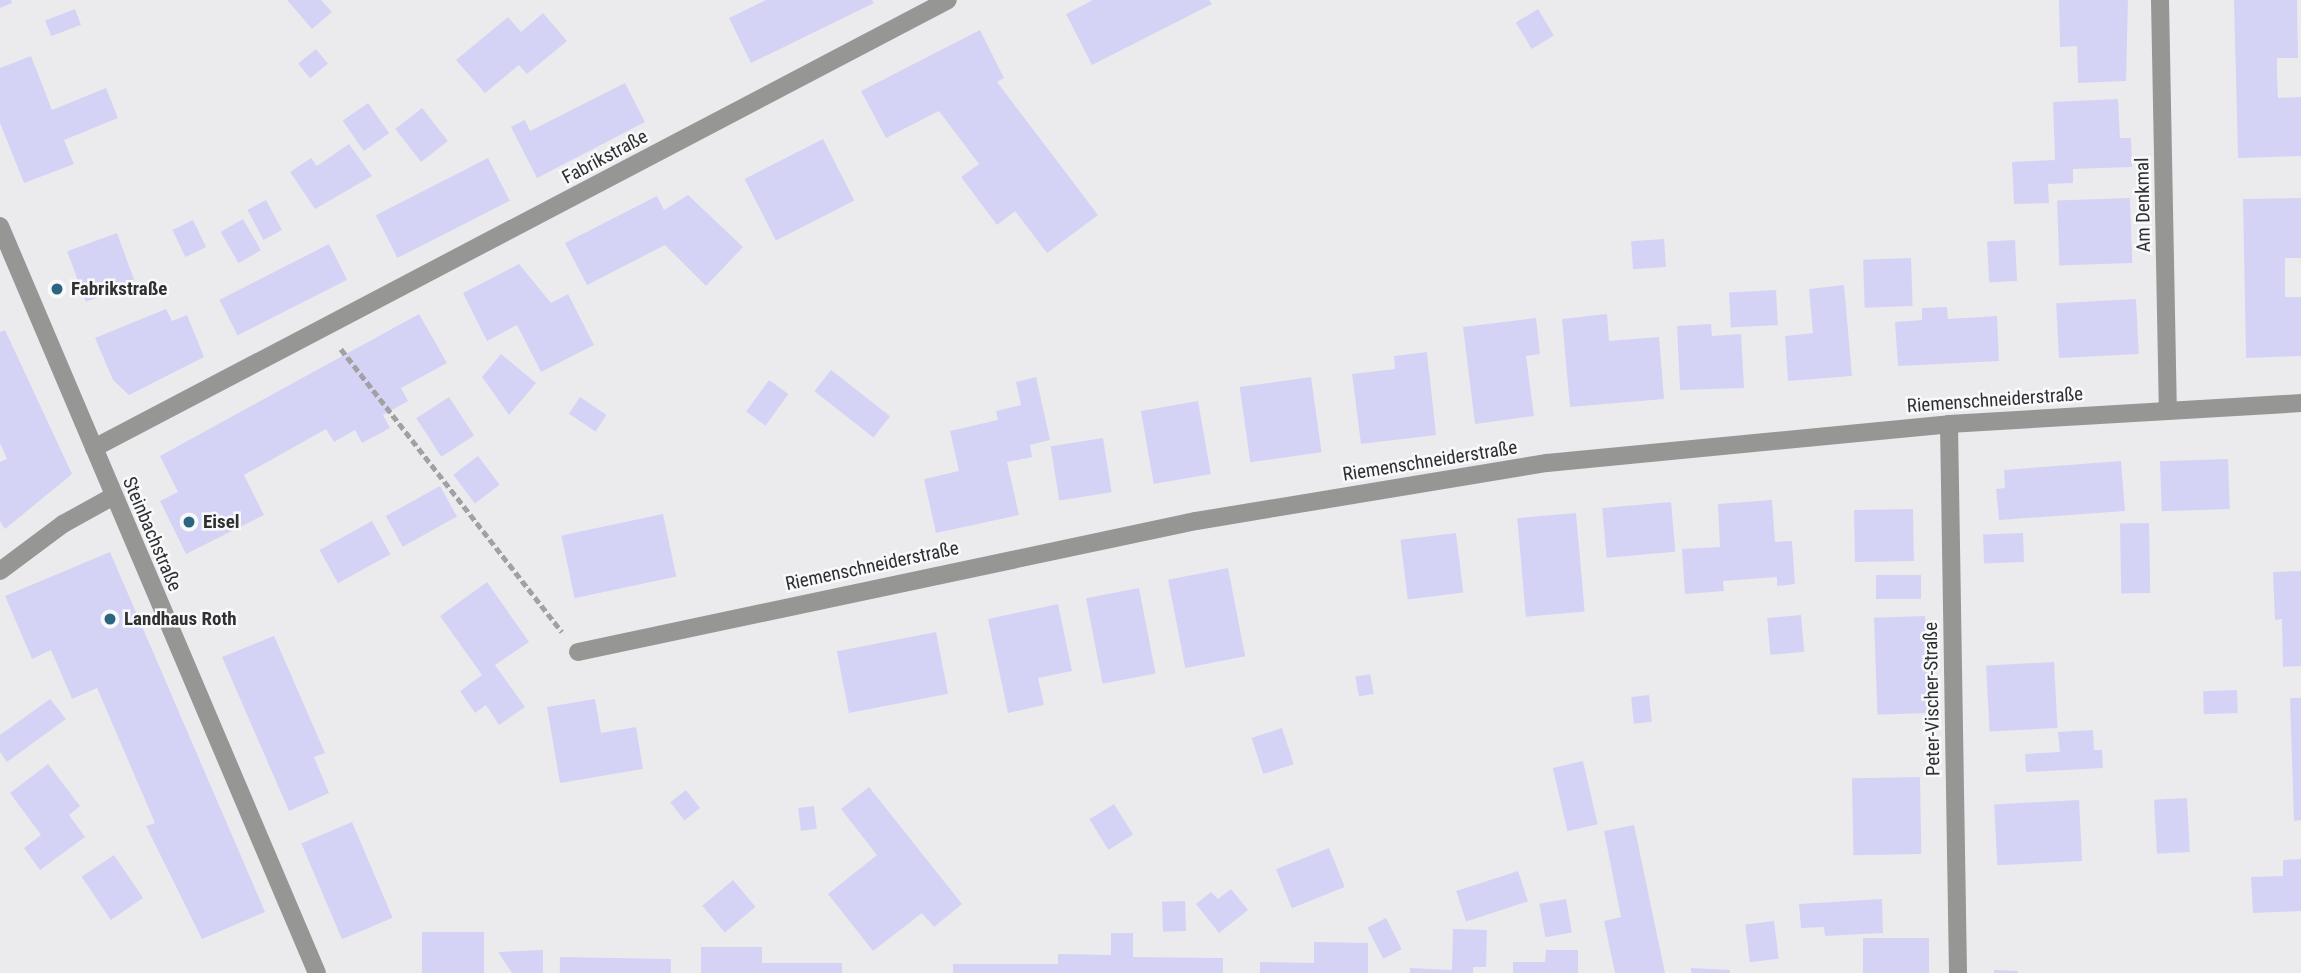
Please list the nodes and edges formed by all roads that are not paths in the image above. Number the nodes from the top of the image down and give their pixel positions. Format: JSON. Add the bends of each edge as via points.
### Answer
{"nodes":[{"id":1,"x":948,"y":0,"type":"edge"},
{"id":2,"x":2160,"y":0,"type":"edge"},
{"id":3,"x":0,"y":226,"type":"edge"},
{"id":4,"x":2301,"y":402,"type":"edge"},
{"id":5,"x":2168,"y":410,"type":"junction"},
{"id":6,"x":1948,"y":424,"type":"junction"},
{"id":7,"x":94,"y":448,"type":"junction"},
{"id":8,"x":112,"y":497,"type":"junction"},
{"id":9,"x":0,"y":571,"type":"edge"},
{"id":10,"x":578,"y":652,"type":"road end"},
{"id":11,"x":317,"y":973,"type":"edge"},
{"id":12,"x":1958,"y":973,"type":"edge"}],
"edges":[{"from":1,"to":7,"type":"street","name":"Fabrikstraße"},
{"from":2,"to":5,"type":"street","name":"Am Denkmal"},
{"from":3,"to":7,"type":"street","name":"Steinbachstraße"},
{"from":4,"to":5,"type":"street","name":"Riemenschneiderstraße"},
{"from":5,"to":6,"type":"street","name":"Riemenschneiderstraße"},
{"from":6,"to":10,"type":"street","name":"Riemenschneiderstraße","via":[[1735,441],[1493,471],[1183,524]]},
{"from":6,"to":12,"type":"street","name":"Peter-Vischer-Straße"},
{"from":7,"to":8,"type":"street","name":"Steinbachstraße"},
{"from":8,"to":9,"type":"street","via":[[63,524]]},
{"from":8,"to":11,"type":"street","name":"Steinbachstraße"}]}
